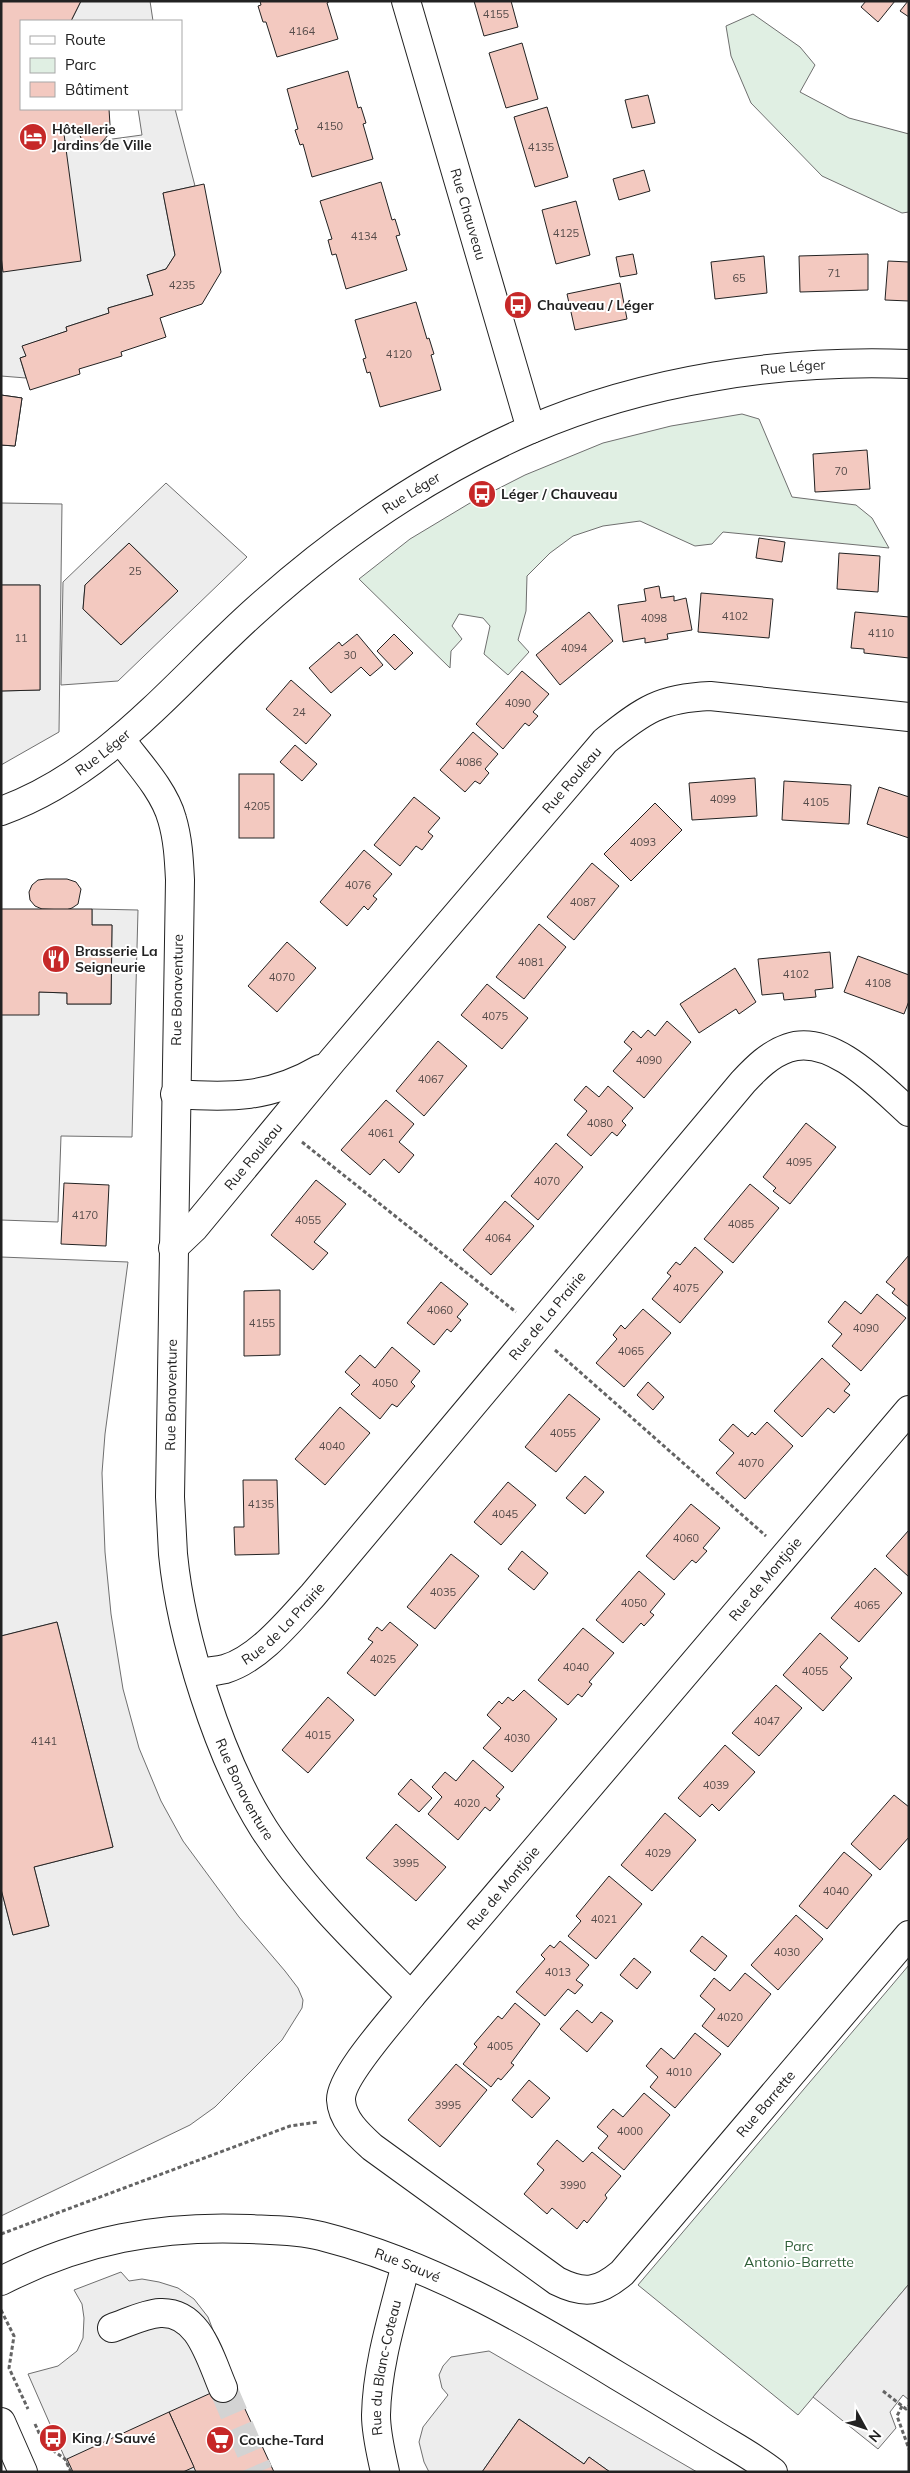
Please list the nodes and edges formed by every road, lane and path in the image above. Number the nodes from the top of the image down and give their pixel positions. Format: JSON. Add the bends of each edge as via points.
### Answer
{"nodes":[{"id":1,"x":406,"y":1,"type":"edge"},
{"id":2,"x":909,"y":364,"type":"edge"},
{"id":3,"x":532,"y":429,"type":"junction"},
{"id":4,"x":909,"y":717,"type":"edge"},
{"id":5,"x":120,"y":739,"type":"junction"},
{"id":6,"x":1,"y":811,"type":"edge"},
{"id":7,"x":332,"y":1061,"type":"junction"},
{"id":8,"x":175,"y":1094,"type":"junction"},
{"id":9,"x":909,"y":1112,"type":"edge"},
{"id":10,"x":173,"y":1248,"type":"junction"},
{"id":11,"x":909,"y":1410,"type":"edge"},
{"id":12,"x":198,"y":1673,"type":"junction"},
{"id":13,"x":909,"y":1935,"type":"edge"},
{"id":14,"x":411,"y":1996,"type":"junction"},
{"id":15,"x":345,"y":2117,"type":"junction"},
{"id":16,"x":1,"y":2234,"type":"edge"},
{"id":17,"x":406,"y":2264,"type":"junction"},
{"id":18,"x":1,"y":2281,"type":"edge"},
{"id":19,"x":1,"y":2310,"type":"edge"},
{"id":20,"x":112,"y":2328,"type":"dead end"},
{"id":21,"x":223,"y":2388,"type":"tunnel mouth"},
{"id":22,"x":883,"y":2390,"type":"dead end"},
{"id":23,"x":902,"y":2406,"type":"junction"},
{"id":24,"x":909,"y":2406,"type":"edge"},
{"id":25,"x":30,"y":2412,"type":"dead end"},
{"id":26,"x":34,"y":2421,"type":"dead end"},
{"id":27,"x":1,"y":2422,"type":"edge"},
{"id":28,"x":909,"y":2449,"type":"edge"},
{"id":29,"x":23,"y":2472,"type":"edge"},
{"id":30,"x":71,"y":2472,"type":"edge"},
{"id":31,"x":385,"y":2472,"type":"edge"},
{"id":32,"x":773,"y":2472,"type":"edge"}],
"edges":[{"from":1,"to":3,"type":"street","name":"Rue Chauveau"},
{"from":2,"to":3,"type":"street","name":"Rue Léger","via":[[822,364],[712,378],[595,406]]},
{"from":3,"to":5,"type":"street","name":"Rue Léger","via":[[444,472],[345,537],[254,612]]},
{"from":4,"to":7,"type":"street","name":"Rue Rouleau","via":[[710,696],[681,697],[657,705],[632,719],[606,741]]},
{"from":5,"to":6,"type":"street","name":"Rue Léger","via":[[52,788]]},
{"from":5,"to":8,"type":"street","name":"Rue Bonaventure","via":[[164,800],[176,836],[180,880]]},
{"from":7,"to":8,"type":"street","name":"Rue Rouleau","via":[[305,1078],[260,1094],[238,1097]]},
{"from":7,"to":10,"type":"street","name":"Rue Rouleau","via":[[194,1228]]},
{"from":8,"to":10,"type":"street","name":"Rue Bonaventure"},
{"from":9,"to":12,"type":"street","name":"Rue de La Prairie","via":[[866,1073],[841,1056],[815,1046],[789,1047],[766,1060],[743,1082],[278,1634],[256,1652],[226,1668]]},
{"from":10,"to":12,"type":"street","name":"Rue Bonaventure","via":[[170,1497],[173,1546],[184,1616]]},
{"from":11,"to":14,"type":"street","name":"Rue de Montjoie"},
{"from":12,"to":14,"type":"street","name":"Rue Bonaventure","via":[[237,1780],[264,1828],[333,1916]]},
{"from":13,"to":15,"type":"street","name":"Rue Barrette","via":[[622,2273],[606,2285],[591,2290],[574,2290],[557,2281],[372,2147]]},
{"from":14,"to":15,"type":"street","name":"Rue de Montjoie","via":[[344,2085],[341,2100]]},
{"from":15,"to":16,"type":"path","via":[[290,2126]]},
{"from":17,"to":18,"type":"street","name":"Rue Sauvé","via":[[320,2235],[215,2227],[125,2236],[37,2262]]},
{"from":17,"to":31,"type":"street","name":"Rue du Blanc-Coteau","via":[[388,2335],[376,2414]]},
{"from":17,"to":32,"type":"street","name":"Rue Sauvé","via":[[495,2304],[554,2336]]},
{"from":19,"to":25,"type":"path","via":[[14,2336],[9,2368]]},
{"from":20,"to":21,"type":"street","via":[[158,2313],[176,2314],[190,2323],[202,2338]]},
{"from":22,"to":23,"type":"path"},
{"from":23,"to":24,"type":"path","via":[[906,2409]]},
{"from":23,"to":28,"type":"path","via":[[897,2416]]},
{"from":26,"to":30,"type":"path","via":[[44,2444],[65,2459]]},
{"from":27,"to":29,"type":"street"}]}
